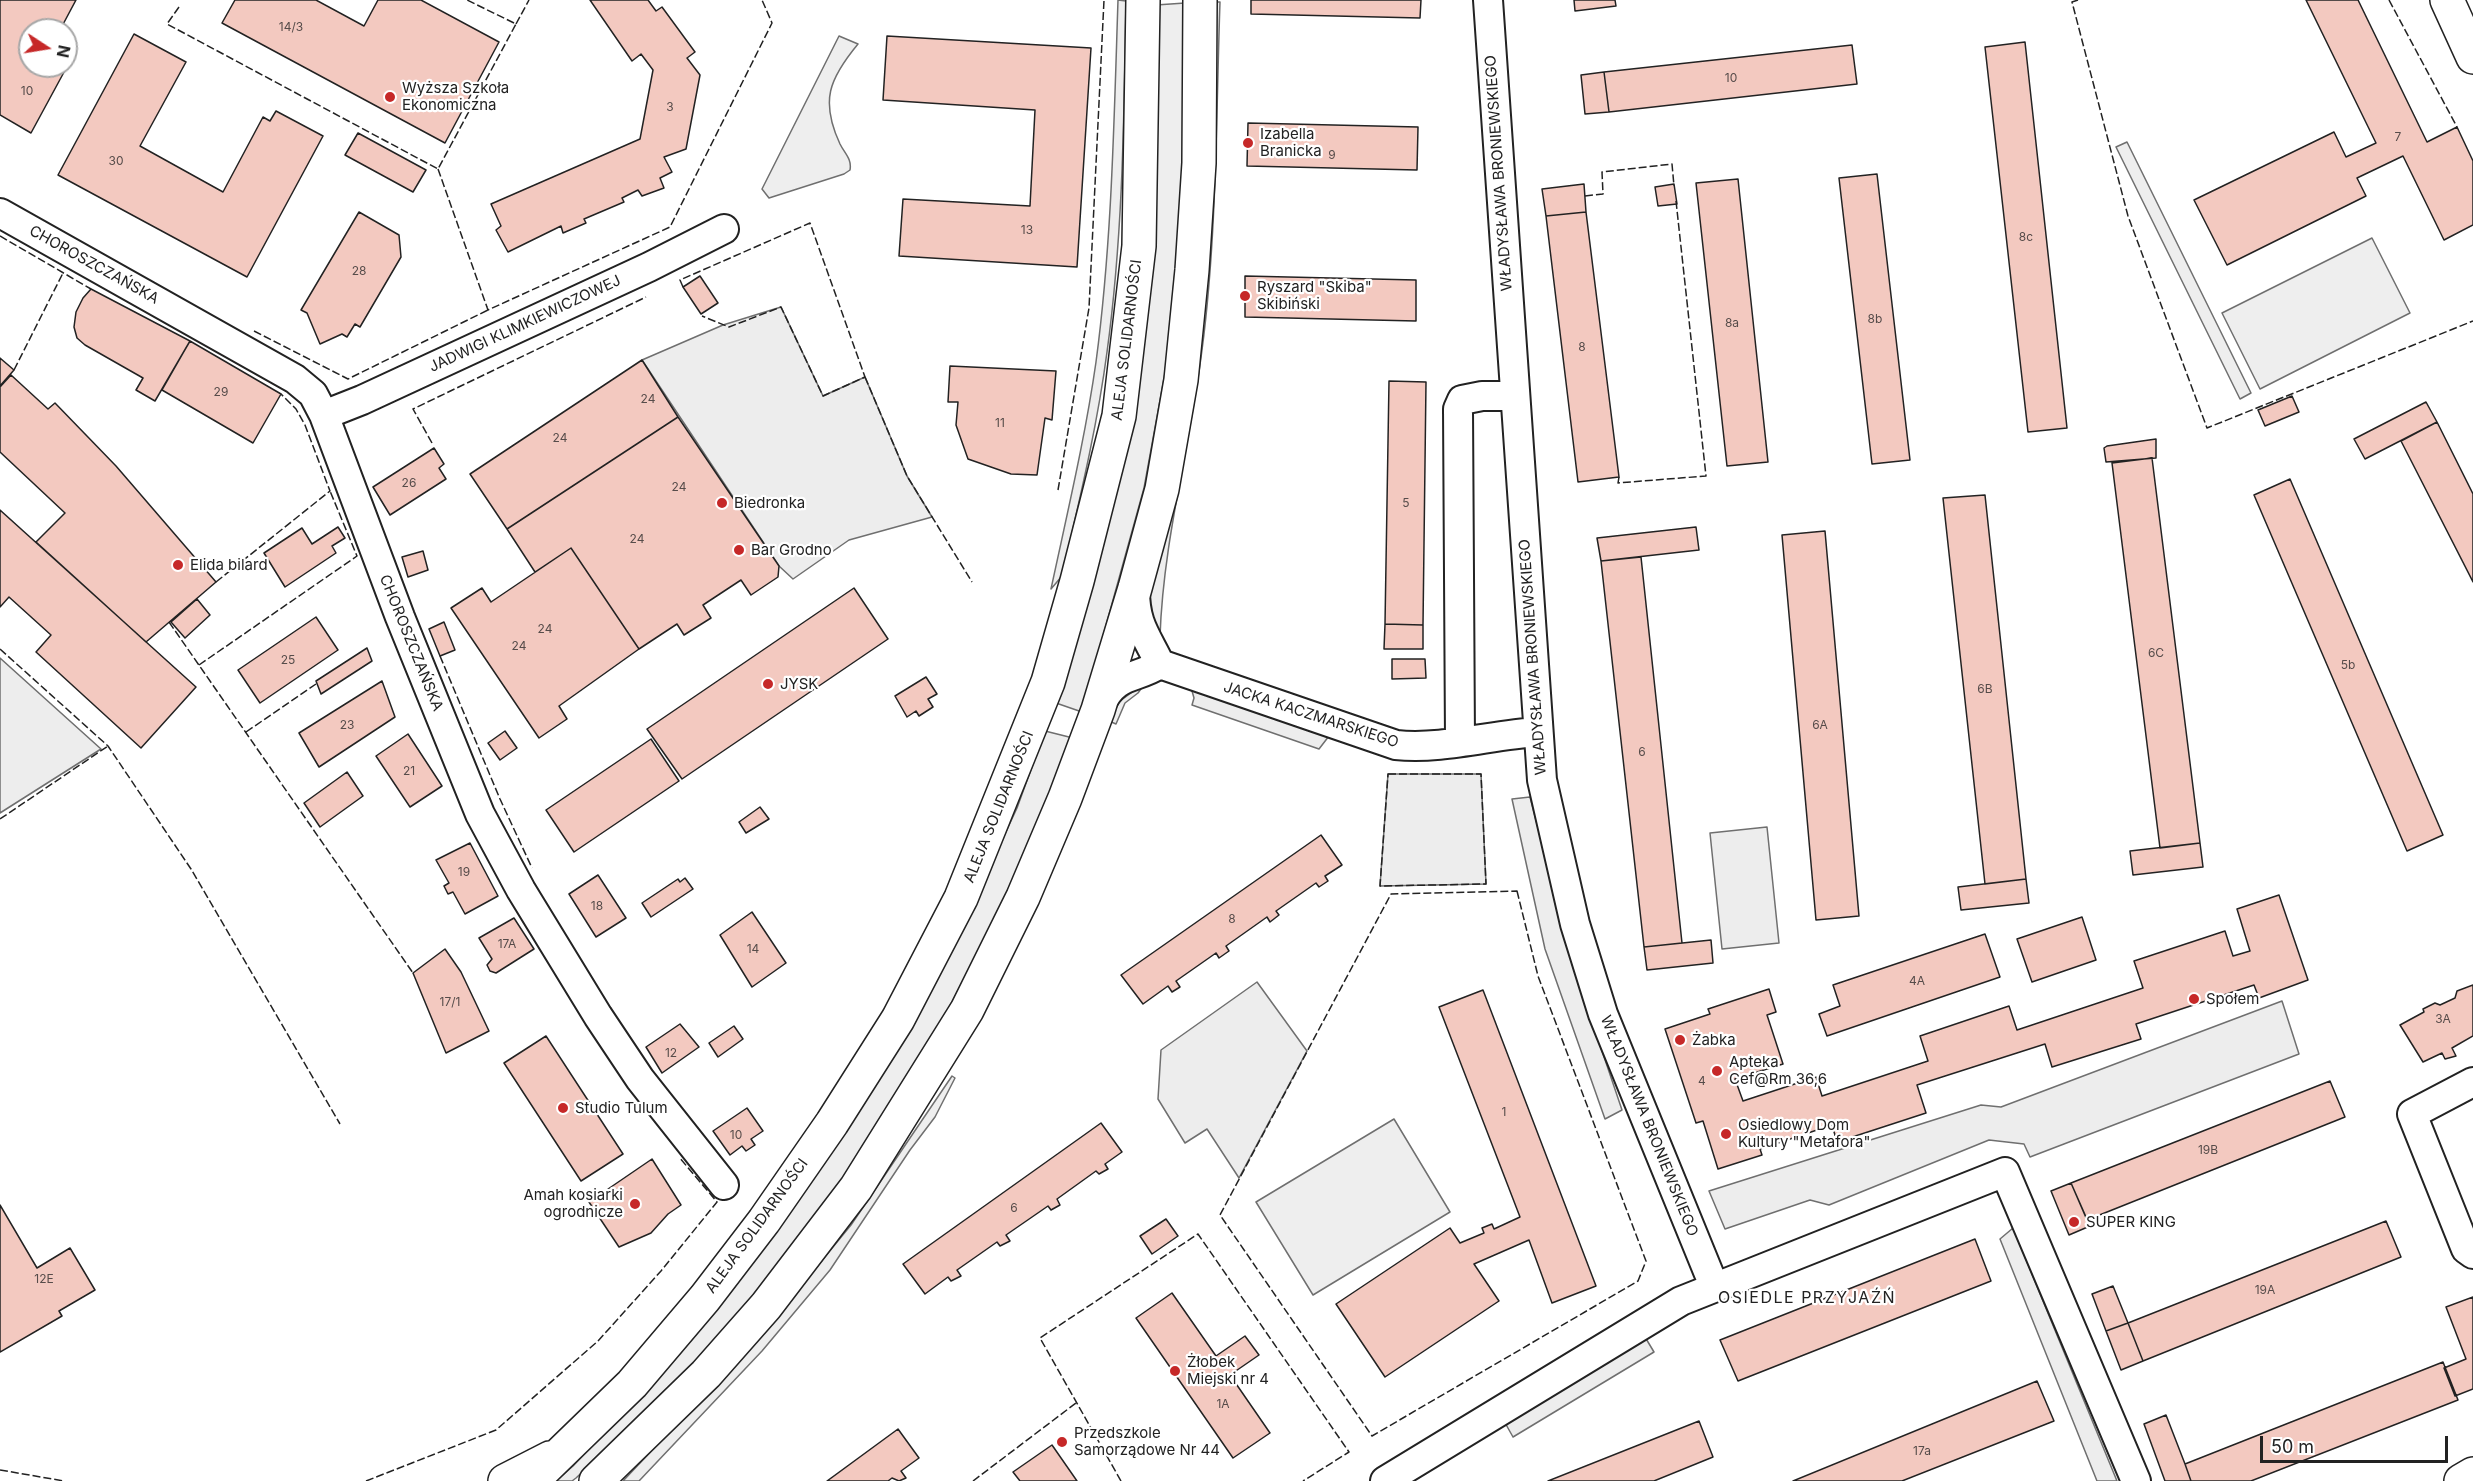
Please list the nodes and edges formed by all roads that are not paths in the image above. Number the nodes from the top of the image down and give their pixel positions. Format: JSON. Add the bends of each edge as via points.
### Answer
{"nodes":[{"id":1,"x":1143,"y":0,"type":"edge"},
{"id":2,"x":1200,"y":0,"type":"edge"},
{"id":3,"x":1488,"y":0,"type":"edge"},
{"id":4,"x":2447,"y":0,"type":"edge"},
{"id":5,"x":2473,"y":57,"type":"edge"},
{"id":6,"x":0,"y":213,"type":"edge"},
{"id":7,"x":724,"y":229,"type":"dead end"},
{"id":8,"x":1514,"y":396,"type":"junction"},
{"id":9,"x":324,"y":415,"type":"junction"},
{"id":10,"x":1135,"y":588,"type":"junction"},
{"id":11,"x":1160,"y":664,"type":"junction"},
{"id":12,"x":1098,"y":710,"type":"junction"},
{"id":13,"x":1537,"y":732,"type":"junction"},
{"id":14,"x":1460,"y":741,"type":"junction"},
{"id":15,"x":2473,"y":1082,"type":"edge"},
{"id":16,"x":724,"y":1185,"type":"dead end"},
{"id":17,"x":2473,"y":1254,"type":"edge"},
{"id":18,"x":1714,"y":1286,"type":"junction"},
{"id":19,"x":634,"y":1446,"type":"junction"},
{"id":20,"x":565,"y":1451,"type":"junction"},
{"id":21,"x":2473,"y":1474,"type":"edge"},
{"id":22,"x":505,"y":1481,"type":"edge"},
{"id":23,"x":532,"y":1481,"type":"edge"},
{"id":24,"x":596,"y":1481,"type":"edge"},
{"id":25,"x":608,"y":1481,"type":"edge"},
{"id":26,"x":1385,"y":1481,"type":"edge"},
{"id":27,"x":2136,"y":1481,"type":"edge"},
{"id":28,"x":2461,"y":1481,"type":"edge"}],
"edges":[{"from":1,"to":20,"type":"main road","name":"ALEJA SOLIDARNOŚCI","via":[[1139,246],[1119,416],[1040,706],[961,898],[892,1029],[832,1123],[705,1298],[632,1384]]},
{"from":2,"to":10,"type":"main road","via":[[1199,163],[1180,380],[1162,489]]},
{"from":3,"to":8,"type":"street","name":"WŁADYSŁAWA BRONIEWSKIEGO"},
{"from":4,"to":5,"type":"main road"},
{"from":6,"to":9,"type":"street","name":"CHOROSZCZAŃSKA","via":[[295,379],[313,394]]},
{"from":7,"to":9,"type":"street","name":"JADWIGI KLIMKIEWICZOWEJ"},
{"from":8,"to":13,"type":"street","name":"WŁADYSŁAWA BRONIEWSKIEGO"},
{"from":8,"to":14,"type":"street","via":[[1471,397],[1462,400],[1458,409]]},
{"from":9,"to":16,"type":"street","name":"CHOROSZCZAŃSKA","via":[[480,814],[568,970],[604,1025],[640,1079]]},
{"from":10,"to":11,"type":"street","via":[[1135,610],[1141,631]]},
{"from":10,"to":12,"type":"main road"},
{"from":11,"to":12,"type":"street","via":[[1119,682],[1106,694]]},
{"from":11,"to":14,"type":"street","name":"JACKA KACZMARSKIEGO","via":[[1396,745],[1423,747]]},
{"from":12,"to":19,"type":"main road","via":[[1032,875],[967,1010],[856,1188],[758,1315]]},
{"from":13,"to":14,"type":"street","name":"JACKA KACZMARSKIEGO"},
{"from":13,"to":18,"type":"street","name":"WŁADYSŁAWA BRONIEWSKIEGO","via":[[1549,813],[1575,924],[1600,1003]]},
{"from":15,"to":17,"type":"street","via":[[2412,1114],[2466,1249]]},
{"from":18,"to":26,"type":"street","via":[[1681,1301]]},
{"from":18,"to":27,"type":"street","via":[[2005,1173]]},
{"from":19,"to":24,"type":"main road"},
{"from":19,"to":25,"type":"main road"},
{"from":20,"to":22,"type":"main road"},
{"from":20,"to":23,"type":"main road","name":"ALEJA SOLIDARNOŚCI"},
{"from":21,"to":28,"type":"main road"}]}
